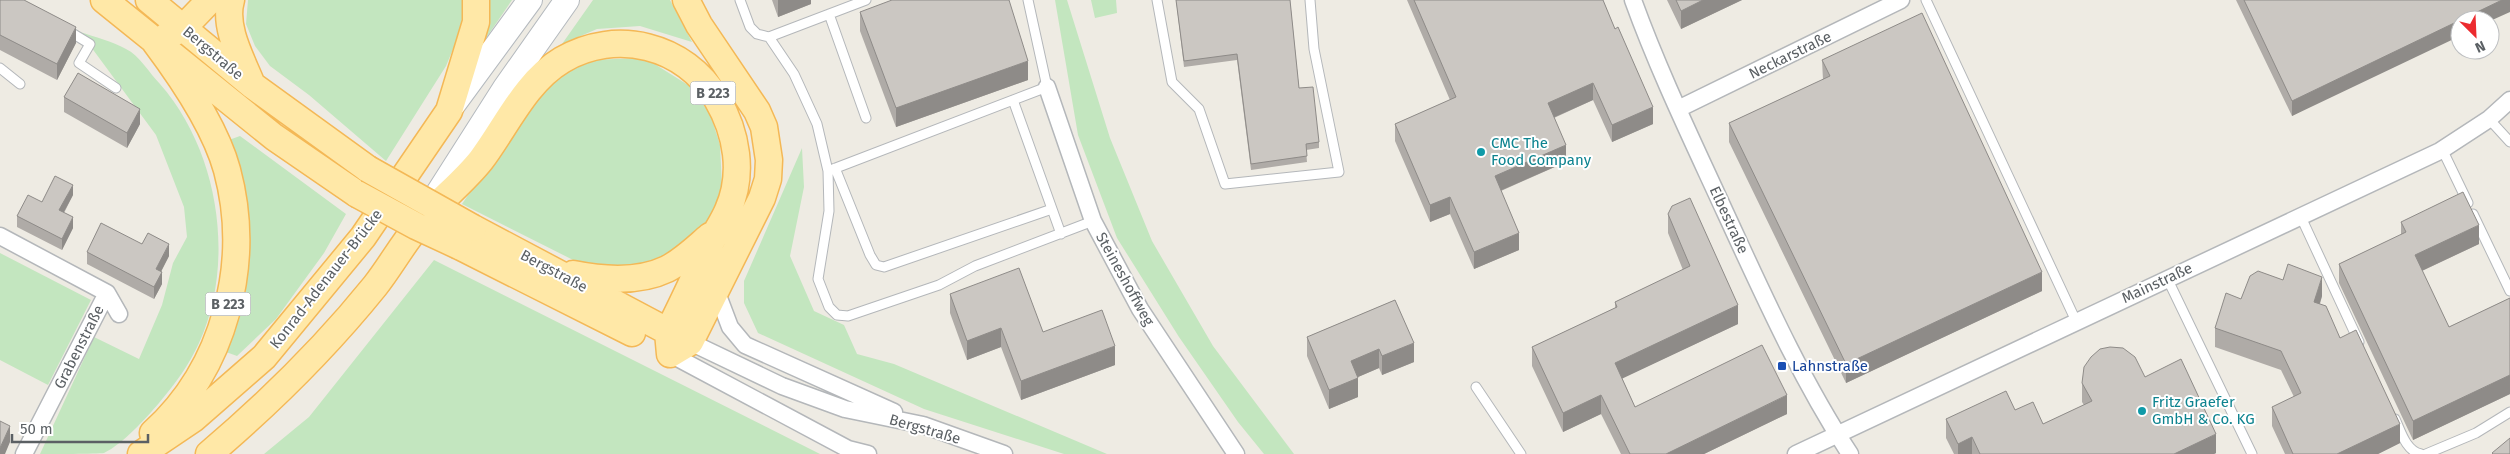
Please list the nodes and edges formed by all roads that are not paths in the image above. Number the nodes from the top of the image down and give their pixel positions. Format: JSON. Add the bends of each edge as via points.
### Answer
{"nodes":[{"id":1,"x":104,"y":0,"type":"edge"},
{"id":2,"x":210,"y":0,"type":"edge"},
{"id":3,"x":231,"y":0,"type":"edge"},
{"id":4,"x":476,"y":0,"type":"edge"},
{"id":5,"x":530,"y":0,"type":"edge"},
{"id":6,"x":566,"y":0,"type":"edge"},
{"id":7,"x":686,"y":0,"type":"edge"},
{"id":8,"x":740,"y":0,"type":"edge"},
{"id":9,"x":866,"y":0,"type":"edge"},
{"id":10,"x":1028,"y":0,"type":"edge"},
{"id":11,"x":1157,"y":0,"type":"edge"},
{"id":12,"x":1310,"y":0,"type":"edge"},
{"id":13,"x":1633,"y":0,"type":"edge"},
{"id":14,"x":1901,"y":0,"type":"edge"},
{"id":15,"x":1926,"y":0,"type":"edge"},
{"id":16,"x":169,"y":10,"type":"edge"},
{"id":17,"x":829,"y":14,"type":"junction"},
{"id":18,"x":58,"y":24,"type":"edge"},
{"id":19,"x":768,"y":37,"type":"junction"},
{"id":20,"x":155,"y":42,"type":"junction"},
{"id":21,"x":0,"y":68,"type":"edge"},
{"id":22,"x":20,"y":84,"type":"dead end"},
{"id":23,"x":252,"y":85,"type":"junction"},
{"id":24,"x":1047,"y":87,"type":"junction"},
{"id":25,"x":116,"y":88,"type":"dead end"},
{"id":26,"x":1013,"y":100,"type":"junction"},
{"id":27,"x":2510,"y":100,"type":"edge"},
{"id":28,"x":1678,"y":109,"type":"junction"},
{"id":29,"x":449,"y":111,"type":"junction"},
{"id":30,"x":866,"y":118,"type":"dead end"},
{"id":31,"x":2489,"y":119,"type":"junction"},
{"id":32,"x":2510,"y":142,"type":"edge"},
{"id":33,"x":2442,"y":149,"type":"junction"},
{"id":34,"x":831,"y":169,"type":"junction"},
{"id":35,"x":1052,"y":209,"type":"junction"},
{"id":36,"x":2300,"y":215,"type":"junction"},
{"id":37,"x":1094,"y":221,"type":"junction"},
{"id":38,"x":417,"y":226,"type":"junction"},
{"id":39,"x":715,"y":232,"type":"junction"},
{"id":40,"x":1060,"y":234,"type":"junction"},
{"id":41,"x":0,"y":236,"type":"edge"},
{"id":42,"x":466,"y":237,"type":"junction"},
{"id":43,"x":552,"y":270,"type":"junction"},
{"id":44,"x":2167,"y":278,"type":"junction"},
{"id":45,"x":716,"y":290,"type":"junction"},
{"id":46,"x":2510,"y":291,"type":"edge"},
{"id":47,"x":107,"y":294,"type":"junction"},
{"id":48,"x":119,"y":314,"type":"dead end"},
{"id":49,"x":2076,"y":321,"type":"junction"},
{"id":50,"x":676,"y":343,"type":"junction"},
{"id":51,"x":2362,"y":348,"type":"edge"},
{"id":52,"x":1476,"y":387,"type":"dead end"},
{"id":53,"x":2391,"y":411,"type":"edge"},
{"id":54,"x":2510,"y":412,"type":"edge"},
{"id":55,"x":923,"y":425,"type":"junction"},
{"id":56,"x":1837,"y":434,"type":"junction"},
{"id":57,"x":24,"y":454,"type":"edge"},
{"id":58,"x":130,"y":454,"type":"edge"},
{"id":59,"x":141,"y":454,"type":"edge"},
{"id":60,"x":209,"y":454,"type":"edge"},
{"id":61,"x":868,"y":454,"type":"edge"},
{"id":62,"x":1004,"y":454,"type":"edge"},
{"id":63,"x":1236,"y":454,"type":"edge"},
{"id":64,"x":1521,"y":454,"type":"edge"},
{"id":65,"x":1796,"y":454,"type":"edge"},
{"id":66,"x":1850,"y":454,"type":"edge"},
{"id":67,"x":2252,"y":454,"type":"edge"},
{"id":68,"x":2421,"y":454,"type":"edge"},
{"id":69,"x":2426,"y":454,"type":"edge"}],
"edges":[{"from":1,"to":20,"type":"main road","name":"Bergstraße"},
{"from":2,"to":16,"type":"main road"},
{"from":3,"to":23,"type":"main road","via":[[231,31]]},
{"from":4,"to":29,"type":"main road","via":[[476,22]]},
{"from":5,"to":29,"type":"main road","name":"Konrad-Adenauer-Brücke"},
{"from":6,"to":38,"type":"main road"},
{"from":7,"to":45,"type":"main road","via":[[699,25],[757,111],[764,127],[769,160],[768,180],[762,198]]},
{"from":8,"to":19,"type":"lane","via":[[750,27],[757,34]]},
{"from":9,"to":17,"type":"lane"},
{"from":10,"to":24,"type":"lane"},
{"from":11,"to":12,"type":"lane","via":[[1172,82],[1199,109],[1225,184],[1339,172],[1314,48]]},
{"from":13,"to":28,"type":"street","name":"Elbestraße"},
{"from":14,"to":28,"type":"street","name":"Neckarstraße"},
{"from":15,"to":49,"type":"lane"},
{"from":16,"to":20,"type":"main road"},
{"from":16,"to":23,"type":"main road","name":"Bergstraße","number":"B 223"},
{"from":17,"to":19,"type":"lane"},
{"from":17,"to":30,"type":"lane"},
{"from":18,"to":25,"type":"lane","via":[[90,44],[79,63]]},
{"from":19,"to":34,"type":"lane","via":[[794,74],[817,124]]},
{"from":20,"to":42,"type":"main road","name":"Bergstraße","bridge":true,"via":[[274,137],[357,194],[416,226]]},
{"from":20,"to":58,"type":"main road","number":"B 223","via":[[185,82],[227,169],[235,214],[236,251],[231,290],[218,341],[195,383],[168,419]]},
{"from":21,"to":22,"type":"lane"},
{"from":23,"to":42,"type":"main road","name":"Bergstraße","number":"B 223","bridge":true},
{"from":24,"to":26,"type":"lane"},
{"from":24,"to":37,"type":"street","name":"Steineshoffweg"},
{"from":26,"to":34,"type":"lane"},
{"from":26,"to":35,"type":"lane"},
{"from":27,"to":31,"type":"street","name":"Mainstraße"},
{"from":28,"to":56,"type":"street","name":"Elbestraße","via":[[1770,310]]},
{"from":29,"to":59,"type":"main road","name":"Konrad-Adenauer-Brücke","via":[[363,237],[264,357],[194,419]]},
{"from":31,"to":32,"type":"lane"},
{"from":31,"to":33,"type":"street","name":"Mainstraße"},
{"from":33,"to":36,"type":"street","name":"Mainstraße"},
{"from":33,"to":46,"type":"lane"},
{"from":34,"to":35,"type":"lane","via":[[870,255],[876,264],[884,267]]},
{"from":34,"to":40,"type":"lane","via":[[829,211],[818,279],[837,315],[848,316],[940,285],[975,266]]},
{"from":35,"to":40,"type":"lane"},
{"from":36,"to":44,"type":"street","name":"Mainstraße"},
{"from":36,"to":51,"type":"lane"},
{"from":37,"to":40,"type":"lane"},
{"from":37,"to":63,"type":"street","name":"Steineshoffweg","via":[[1140,309]]},
{"from":38,"to":39,"type":"main road","number":"B 223","via":[[480,162],[534,82],[560,61],[583,49],[609,43],[629,43],[671,54],[690,67],[716,97],[726,115],[734,133],[735,186],[728,210]]},
{"from":38,"to":60,"type":"main road","number":"B 223","via":[[376,284],[324,346],[264,407]]},
{"from":39,"to":43,"type":"main road","number":"B 223","via":[[668,269],[637,279],[593,278]]},
{"from":39,"to":50,"type":"main road"},
{"from":41,"to":47,"type":"street","name":"Grabenstraße"},
{"from":42,"to":43,"type":"main road","name":"Bergstraße","number":"B 223"},
{"from":42,"to":50,"type":"main road","name":"Bergstraße"},
{"from":43,"to":50,"type":"main road","name":"Bergstraße","number":"B 223"},
{"from":44,"to":49,"type":"street","name":"Mainstraße"},
{"from":44,"to":67,"type":"lane"},
{"from":45,"to":50,"type":"main road"},
{"from":45,"to":55,"type":"street","via":[[730,327],[745,345]]},
{"from":47,"to":48,"type":"street","name":"Grabenstraße"},
{"from":47,"to":57,"type":"street","name":"Grabenstraße"},
{"from":49,"to":56,"type":"street","name":"Mainstraße"},
{"from":50,"to":55,"type":"street","name":"Bergstraße","via":[[836,406]]},
{"from":50,"to":61,"type":"street","name":"Bergstraße","via":[[848,449]]},
{"from":52,"to":64,"type":"lane"},
{"from":53,"to":68,"type":"lane","via":[[2408,447]]},
{"from":54,"to":69,"type":"lane","via":[[2476,433]]},
{"from":55,"to":62,"type":"street","name":"Bergstraße"},
{"from":56,"to":65,"type":"street","name":"Mainstraße"},
{"from":56,"to":66,"type":"street"}]}
